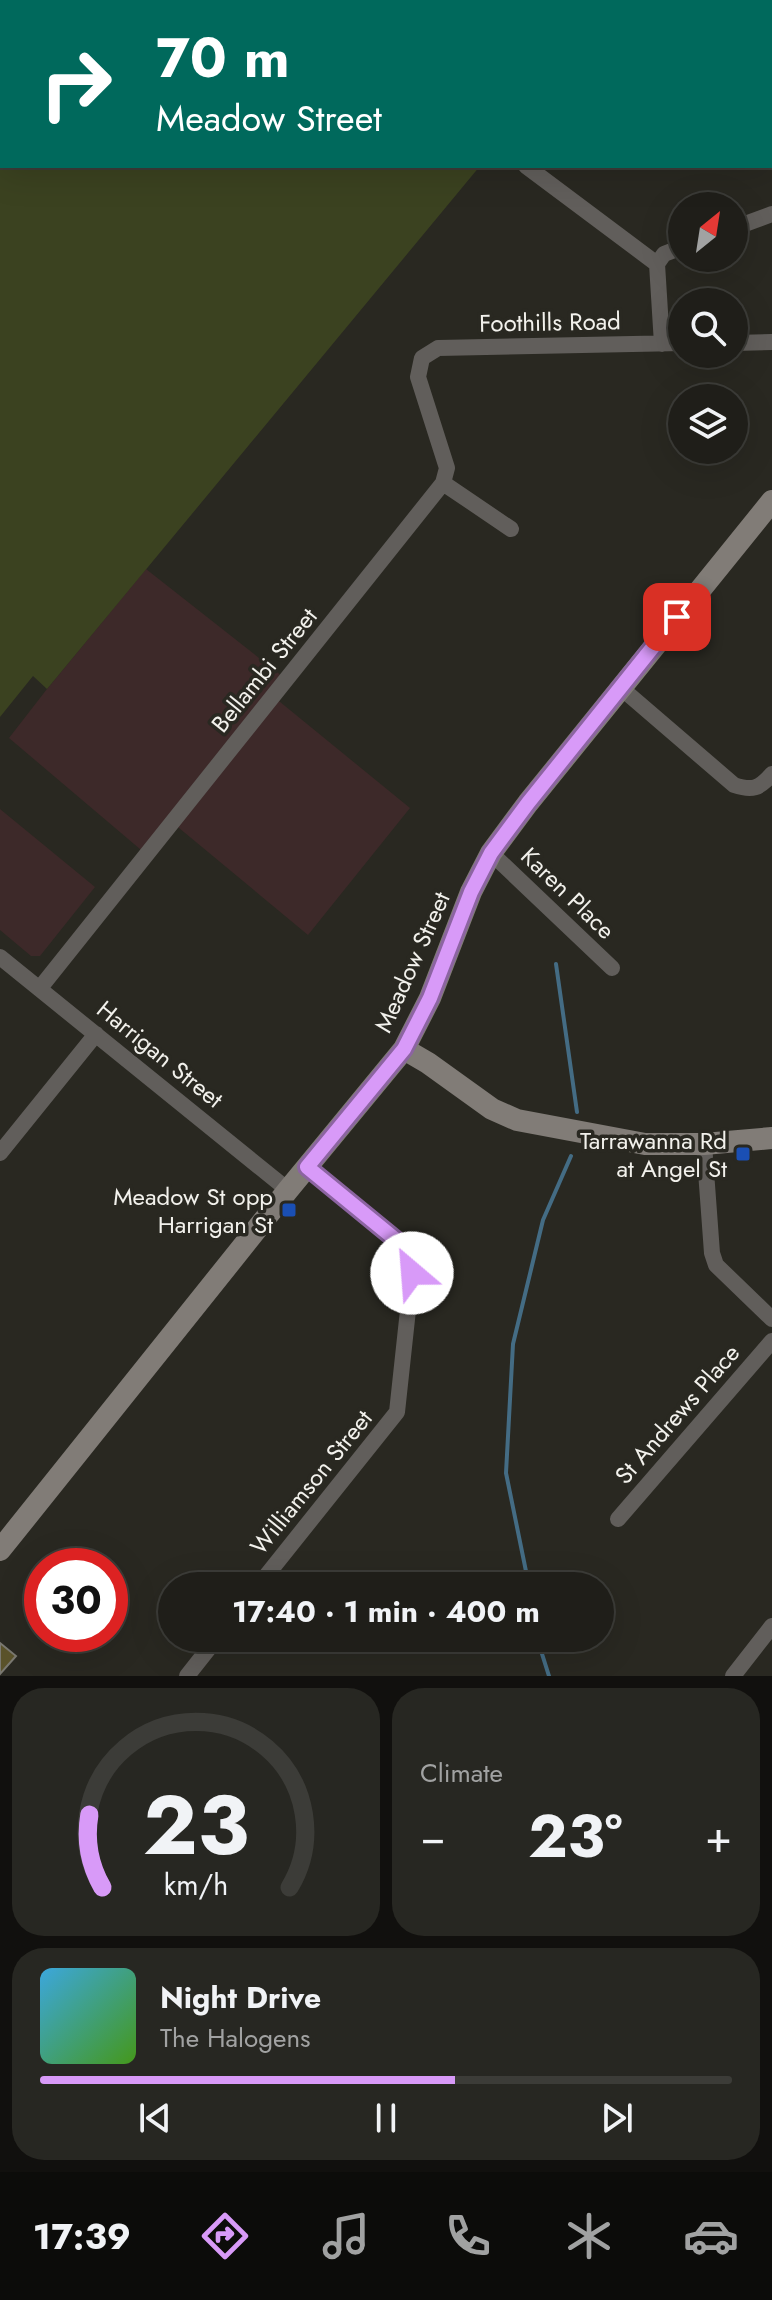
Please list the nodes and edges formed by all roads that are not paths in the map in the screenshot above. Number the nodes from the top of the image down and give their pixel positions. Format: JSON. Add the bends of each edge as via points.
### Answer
{"nodes":[{"id":1,"x":529,"y":168,"type":"edge"},
{"id":2,"x":772,"y":214,"type":"edge"},
{"id":3,"x":748,"y":223,"type":"edge"},
{"id":4,"x":668,"y":252,"type":"edge"},
{"id":5,"x":657,"y":264,"type":"junction"},
{"id":6,"x":772,"y":342,"type":"edge"},
{"id":7,"x":748,"y":343,"type":"edge"},
{"id":8,"x":662,"y":344,"type":"junction"},
{"id":9,"x":668,"y":344,"type":"edge"},
{"id":10,"x":443,"y":483,"type":"junction"},
{"id":11,"x":772,"y":501,"type":"edge"},
{"id":12,"x":511,"y":529,"type":"dead end"},
{"id":13,"x":620,"y":687,"type":"junction"},
{"id":14,"x":772,"y":774,"type":"edge"},
{"id":15,"x":491,"y":853,"type":"junction"},
{"id":16,"x":0,"y":957,"type":"edge"},
{"id":17,"x":612,"y":968,"type":"dead end"},
{"id":18,"x":40,"y":988,"type":"junction"},
{"id":19,"x":96,"y":1034,"type":"junction"},
{"id":20,"x":404,"y":1049,"type":"junction"},
{"id":21,"x":772,"y":1138,"type":"edge"},
{"id":22,"x":704,"y":1144,"type":"junction"},
{"id":23,"x":0,"y":1153,"type":"edge"},
{"id":24,"x":307,"y":1167,"type":"junction"},
{"id":25,"x":288,"y":1190,"type":"junction"},
{"id":26,"x":772,"y":1319,"type":"edge"},
{"id":27,"x":772,"y":1341,"type":"edge"},
{"id":28,"x":618,"y":1519,"type":"dead end"},
{"id":29,"x":0,"y":1550,"type":"edge"},
{"id":30,"x":269,"y":1572,"type":"edge"},
{"id":31,"x":772,"y":1626,"type":"edge"},
{"id":32,"x":206,"y":1652,"type":"edge"},
{"id":33,"x":187,"y":1676,"type":"edge"},
{"id":34,"x":733,"y":1676,"type":"edge"}],
"edges":[{"from":1,"to":5,"type":"street"},
{"from":2,"to":3,"type":"street"},
{"from":4,"to":5,"type":"street"},
{"from":5,"to":8,"type":"street"},
{"from":6,"to":7,"type":"street"},
{"from":8,"to":9,"type":"street","name":"Foothills Road"},
{"from":8,"to":10,"type":"street","name":"Foothills Road","via":[[438,348],[422,358],[418,377],[447,468]]},
{"from":10,"to":12,"type":"street"},
{"from":10,"to":18,"type":"street","name":"Bellambi Street"},
{"from":11,"to":13,"type":"main road","name":"Meadow Street"},
{"from":13,"to":14,"type":"street","via":[[734,785],[749,790]]},
{"from":13,"to":15,"type":"main road","name":"Meadow Street"},
{"from":15,"to":17,"type":"street","name":"Karen Place"},
{"from":15,"to":20,"type":"main road","name":"Meadow Street"},
{"from":16,"to":18,"type":"street","name":"Harrigan Street"},
{"from":18,"to":19,"type":"street","name":"Harrigan Street"},
{"from":19,"to":23,"type":"street"},
{"from":19,"to":25,"type":"street","name":"Harrigan Street"},
{"from":20,"to":22,"type":"main road","via":[[517,1120],[645,1144]]},
{"from":20,"to":24,"type":"main road","name":"Meadow Street"},
{"from":21,"to":22,"type":"main road"},
{"from":22,"to":26,"type":"street","via":[[716,1265]]},
{"from":24,"to":25,"type":"main road","name":"Meadow Street"},
{"from":24,"to":30,"type":"street","name":"Williamson Street","via":[[401,1244],[411,1258],[412,1273],[397,1412]]},
{"from":25,"to":29,"type":"main road","name":"Meadow Street"},
{"from":27,"to":28,"type":"street","name":"St Andrews Place"},
{"from":31,"to":34,"type":"street"},
{"from":32,"to":33,"type":"street"}]}
